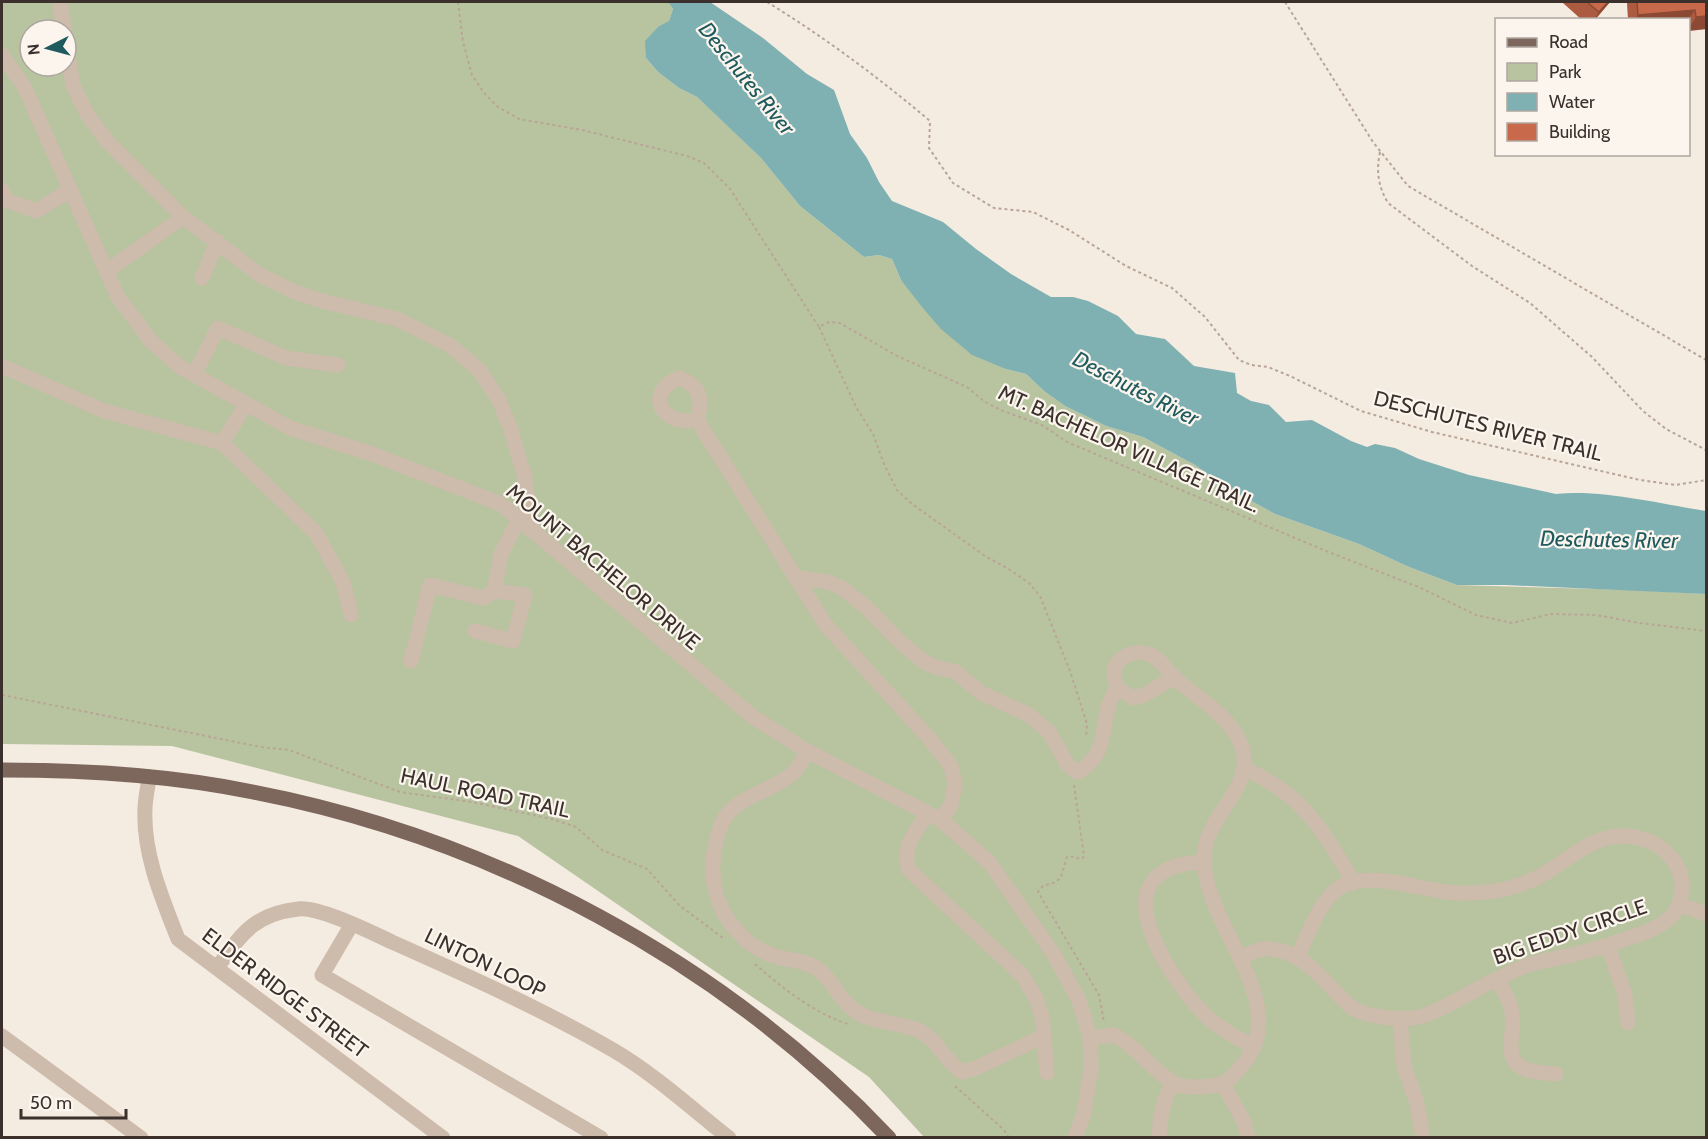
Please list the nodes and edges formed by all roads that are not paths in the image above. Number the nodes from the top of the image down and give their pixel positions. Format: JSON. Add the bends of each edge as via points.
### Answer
{"nodes":[{"id":1,"x":60,"y":2,"type":"edge"},
{"id":2,"x":62,"y":18,"type":"edge"},
{"id":3,"x":2,"y":55,"type":"edge"},
{"id":4,"x":72,"y":78,"type":"edge"},
{"id":5,"x":70,"y":190,"type":"junction"},
{"id":6,"x":3,"y":198,"type":"edge"},
{"id":7,"x":183,"y":217,"type":"junction"},
{"id":8,"x":217,"y":241,"type":"junction"},
{"id":9,"x":106,"y":271,"type":"junction"},
{"id":10,"x":202,"y":278,"type":"dead end"},
{"id":11,"x":338,"y":365,"type":"dead end"},
{"id":12,"x":2,"y":366,"type":"edge"},
{"id":13,"x":194,"y":375,"type":"junction"},
{"id":14,"x":246,"y":404,"type":"junction"},
{"id":15,"x":697,"y":420,"type":"dead end"},
{"id":16,"x":222,"y":443,"type":"junction"},
{"id":17,"x":518,"y":521,"type":"junction"},
{"id":18,"x":532,"y":531,"type":"junction"},
{"id":19,"x":794,"y":577,"type":"junction"},
{"id":20,"x":494,"y":591,"type":"junction"},
{"id":21,"x":351,"y":615,"type":"dead end"},
{"id":22,"x":475,"y":631,"type":"dead end"},
{"id":23,"x":411,"y":660,"type":"dead end"},
{"id":24,"x":1175,"y":678,"type":"junction"},
{"id":25,"x":1118,"y":689,"type":"junction"},
{"id":26,"x":807,"y":751,"type":"junction"},
{"id":27,"x":1245,"y":769,"type":"junction"},
{"id":28,"x":2,"y":770,"type":"edge"},
{"id":29,"x":149,"y":777,"type":"junction"},
{"id":30,"x":934,"y":816,"type":"junction"},
{"id":31,"x":1204,"y":862,"type":"junction"},
{"id":32,"x":1354,"y":883,"type":"junction"},
{"id":33,"x":1679,"y":904,"type":"junction"},
{"id":34,"x":1707,"y":914,"type":"edge"},
{"id":35,"x":352,"y":924,"type":"junction"},
{"id":36,"x":1608,"y":946,"type":"junction"},
{"id":37,"x":1240,"y":958,"type":"junction"},
{"id":38,"x":1297,"y":958,"type":"junction"},
{"id":39,"x":217,"y":968,"type":"junction"},
{"id":40,"x":1497,"y":979,"type":"junction"},
{"id":41,"x":1400,"y":1018,"type":"junction"},
{"id":42,"x":1628,"y":1023,"type":"dead end"},
{"id":43,"x":2,"y":1036,"type":"edge"},
{"id":44,"x":1044,"y":1036,"type":"junction"},
{"id":45,"x":1098,"y":1036,"type":"junction"},
{"id":46,"x":1254,"y":1047,"type":"junction"},
{"id":47,"x":1047,"y":1073,"type":"dead end"},
{"id":48,"x":1556,"y":1074,"type":"dead end"},
{"id":49,"x":1172,"y":1082,"type":"junction"},
{"id":50,"x":1222,"y":1083,"type":"junction"},
{"id":51,"x":1422,"y":1133,"type":"dead end"},
{"id":52,"x":141,"y":1137,"type":"edge"},
{"id":53,"x":443,"y":1137,"type":"edge"},
{"id":54,"x":601,"y":1137,"type":"edge"},
{"id":55,"x":729,"y":1137,"type":"edge"},
{"id":56,"x":889,"y":1137,"type":"edge"},
{"id":57,"x":1075,"y":1137,"type":"edge"},
{"id":58,"x":1160,"y":1137,"type":"edge"},
{"id":59,"x":1248,"y":1137,"type":"edge"}],
"edges":[{"from":1,"to":2,"type":"street"},
{"from":3,"to":5,"type":"street","name":"MOUNT BACHELOR DRIVE","via":[[24,86]]},
{"from":4,"to":7,"type":"street","via":[[87,114],[106,140]]},
{"from":5,"to":6,"type":"street","via":[[36,210]]},
{"from":5,"to":9,"type":"street","name":"MOUNT BACHELOR DRIVE"},
{"from":7,"to":8,"type":"street"},
{"from":7,"to":9,"type":"street"},
{"from":8,"to":10,"type":"street"},
{"from":8,"to":18,"type":"street","via":[[260,275],[313,298],[397,319],[451,346],[479,370],[498,399],[511,430],[525,478]]},
{"from":9,"to":13,"type":"street","name":"MOUNT BACHELOR DRIVE","via":[[118,297],[151,341]]},
{"from":11,"to":13,"type":"street","via":[[286,358],[218,328]]},
{"from":12,"to":16,"type":"street","via":[[104,411]]},
{"from":13,"to":14,"type":"street","name":"MOUNT BACHELOR DRIVE"},
{"from":14,"to":16,"type":"street"},
{"from":14,"to":17,"type":"street","name":"MOUNT BACHELOR DRIVE","via":[[290,428],[372,454],[501,504]]},
{"from":15,"to":19,"type":"street"},
{"from":16,"to":21,"type":"street","via":[[316,533],[343,582]]},
{"from":17,"to":18,"type":"street","name":"MOUNT BACHELOR DRIVE"},
{"from":17,"to":20,"type":"street","via":[[501,554]]},
{"from":18,"to":26,"type":"street","name":"MOUNT BACHELOR DRIVE","via":[[753,717]]},
{"from":19,"to":25,"type":"street","via":[[842,588],[923,661],[956,672],[981,693],[1029,715],[1049,732],[1074,770],[1085,768],[1101,748],[1109,704]]},
{"from":19,"to":30,"type":"street","via":[[825,624],[951,766],[951,805]]},
{"from":20,"to":22,"type":"street","via":[[525,595],[513,641]]},
{"from":20,"to":23,"type":"street","via":[[483,598],[430,585]]},
{"from":24,"to":25,"type":"street","via":[[1134,698]]},
{"from":24,"to":25,"type":"street","via":[[1152,655],[1138,652],[1118,661],[1114,670]]},
{"from":24,"to":27,"type":"street","via":[[1220,715],[1237,735]]},
{"from":26,"to":30,"type":"street","name":"MOUNT BACHELOR DRIVE"},
{"from":26,"to":44,"type":"street","via":[[792,774],[740,803],[723,820],[713,851],[712,875],[728,922],[750,944],[776,957],[808,964],[827,976],[841,1001],[857,1013],[922,1032],[962,1072]]},
{"from":27,"to":31,"type":"street","via":[[1235,794],[1215,819],[1206,840]]},
{"from":27,"to":32,"type":"street","via":[[1268,779],[1306,810]]},
{"from":28,"to":29,"type":"main road"},
{"from":29,"to":39,"type":"street","name":"ELDER RIDGE STREET","via":[[145,811],[148,850],[159,890],[178,939]]},
{"from":29,"to":56,"type":"main road","via":[[254,792],[394,828],[472,856],[569,901],[657,950],[727,998],[795,1049]]},
{"from":30,"to":44,"type":"street","via":[[910,841],[906,852],[909,870],[1022,975],[1035,996]]},
{"from":30,"to":45,"type":"street","name":"MOUNT BACHELOR DRIVE","via":[[989,862],[1053,953]]},
{"from":31,"to":37,"type":"street","via":[[1212,903]]},
{"from":31,"to":46,"type":"street","via":[[1173,866],[1157,877],[1145,903],[1149,932],[1164,963],[1205,1015]]},
{"from":32,"to":33,"type":"street","name":"BIG EDDY CIRCLE","via":[[1387,880],[1448,892],[1497,891],[1539,877],[1592,843],[1625,836],[1646,840],[1670,855],[1680,872]]},
{"from":32,"to":38,"type":"street","name":"BIG EDDY CIRCLE","via":[[1340,888],[1324,902]]},
{"from":33,"to":34,"type":"street"},
{"from":33,"to":36,"type":"street","name":"BIG EDDY CIRCLE","via":[[1661,924]]},
{"from":35,"to":39,"type":"street","name":"LINTON LOOP","via":[[300,908],[262,918],[241,936]]},
{"from":35,"to":54,"type":"street","via":[[322,975]]},
{"from":35,"to":55,"type":"street","name":"LINTON LOOP","via":[[614,1050]]},
{"from":36,"to":40,"type":"street","name":"BIG EDDY CIRCLE","via":[[1529,965]]},
{"from":36,"to":42,"type":"street","via":[[1623,986]]},
{"from":37,"to":38,"type":"street","name":"BIG EDDY CIRCLE","via":[[1262,949]]},
{"from":37,"to":46,"type":"street","via":[[1254,992],[1258,1036]]},
{"from":38,"to":41,"type":"street","name":"BIG EDDY CIRCLE","via":[[1319,973],[1352,1008]]},
{"from":39,"to":53,"type":"street","name":"ELDER RIDGE STREET"},
{"from":40,"to":41,"type":"street","name":"BIG EDDY CIRCLE","via":[[1424,1016]]},
{"from":40,"to":48,"type":"street","via":[[1512,1009],[1513,1060],[1521,1068]]},
{"from":41,"to":51,"type":"street","via":[[1404,1066]]},
{"from":43,"to":52,"type":"street"},
{"from":44,"to":47,"type":"street"},
{"from":45,"to":49,"type":"street","via":[[1122,1039]]},
{"from":45,"to":57,"type":"street","name":"MOUNT BACHELOR DRIVE","via":[[1084,1113]]},
{"from":46,"to":50,"type":"street","via":[[1241,1068]]},
{"from":49,"to":50,"type":"street","via":[[1183,1086]]},
{"from":49,"to":58,"type":"street","via":[[1164,1100]]},
{"from":50,"to":59,"type":"street"}]}
